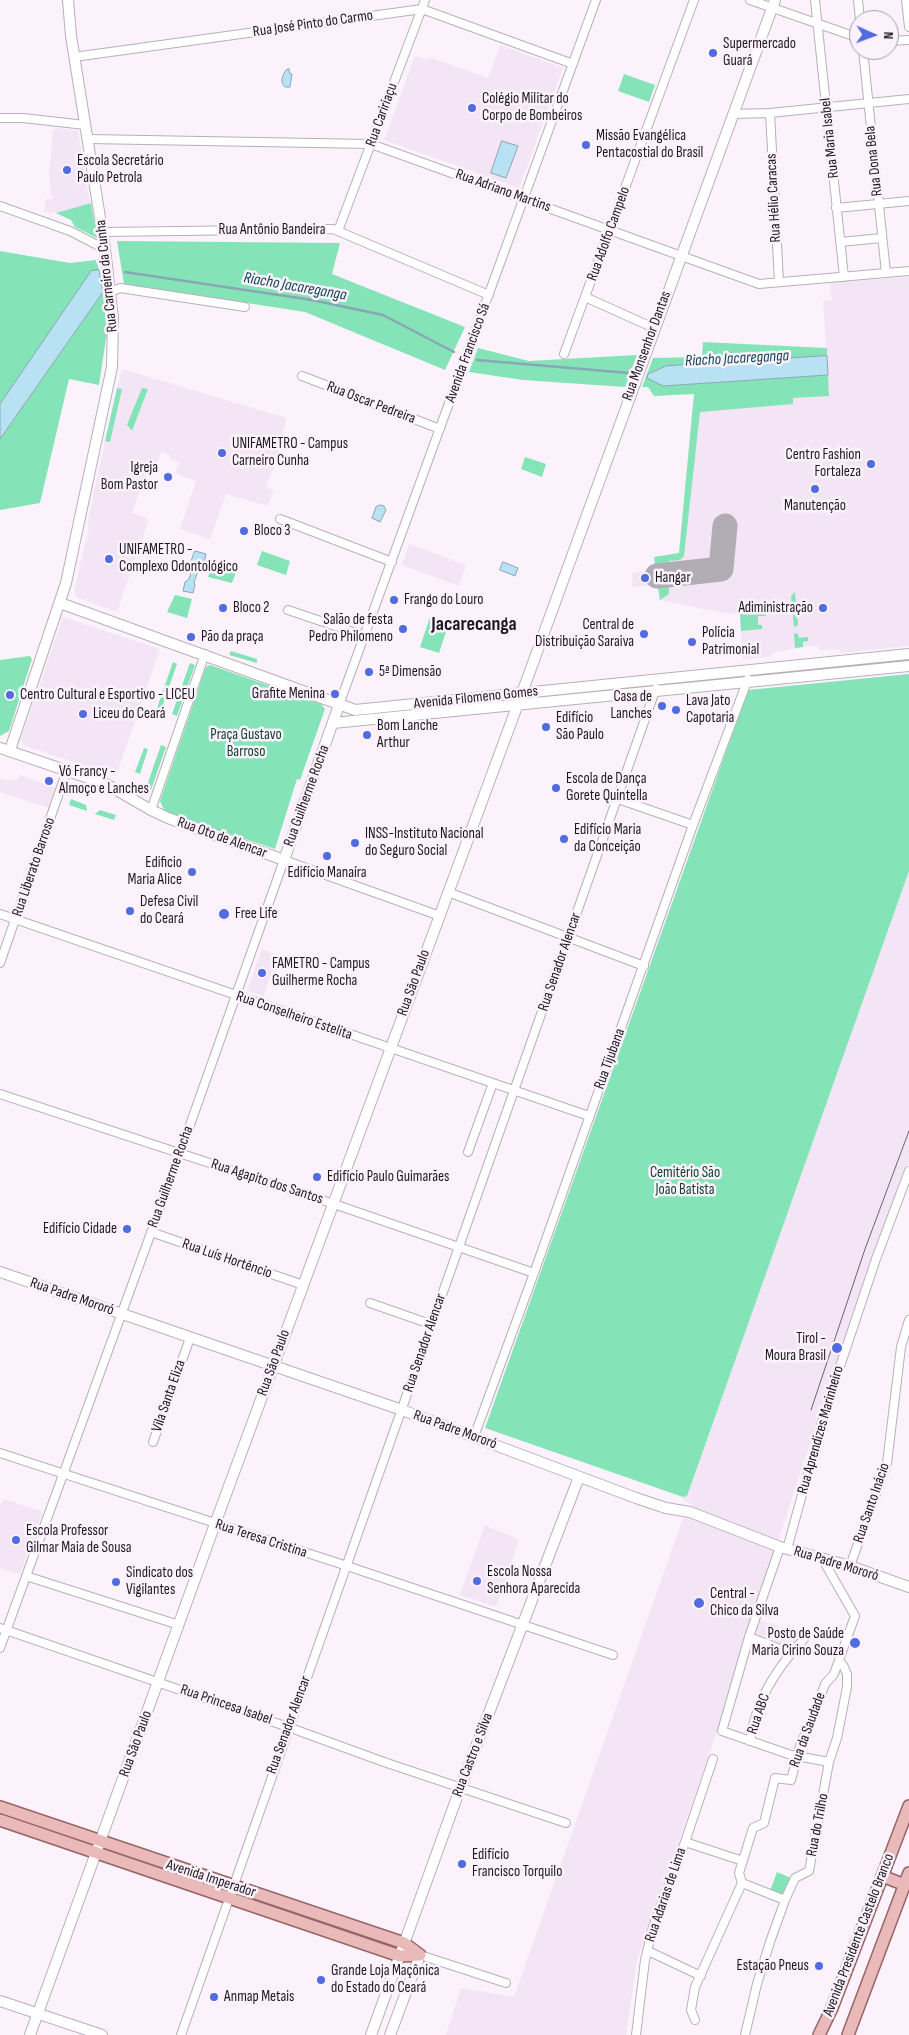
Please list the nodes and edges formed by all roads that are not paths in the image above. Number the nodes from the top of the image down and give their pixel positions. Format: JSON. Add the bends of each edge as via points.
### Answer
{"nodes":[{"id":1,"x":68,"y":0,"type":"edge"},
{"id":2,"x":425,"y":0,"type":"edge"},
{"id":3,"x":596,"y":0,"type":"edge"},
{"id":4,"x":694,"y":0,"type":"edge"},
{"id":5,"x":750,"y":0,"type":"edge"},
{"id":6,"x":815,"y":0,"type":"edge"},
{"id":7,"x":906,"y":0,"type":"edge"},
{"id":8,"x":773,"y":4,"type":"edge"},
{"id":9,"x":422,"y":9,"type":"junction"},
{"id":10,"x":817,"y":24,"type":"junction"},
{"id":11,"x":909,"y":27,"type":"edge"},
{"id":12,"x":849,"y":35,"type":"edge"},
{"id":13,"x":74,"y":57,"type":"junction"},
{"id":14,"x":864,"y":60,"type":"edge"},
{"id":15,"x":573,"y":64,"type":"junction"},
{"id":16,"x":909,"y":99,"type":"edge"},
{"id":17,"x":868,"y":104,"type":"junction"},
{"id":18,"x":827,"y":108,"type":"junction"},
{"id":19,"x":770,"y":113,"type":"junction"},
{"id":20,"x":732,"y":114,"type":"junction"},
{"id":21,"x":0,"y":118,"type":"edge"},
{"id":22,"x":85,"y":125,"type":"junction"},
{"id":23,"x":88,"y":139,"type":"junction"},
{"id":24,"x":371,"y":144,"type":"junction"},
{"id":25,"x":523,"y":198,"type":"junction"},
{"id":26,"x":909,"y":201,"type":"edge"},
{"id":27,"x":878,"y":204,"type":"junction"},
{"id":28,"x":0,"y":206,"type":"edge"},
{"id":29,"x":836,"y":208,"type":"junction"},
{"id":30,"x":610,"y":230,"type":"junction"},
{"id":31,"x":338,"y":231,"type":"junction"},
{"id":32,"x":102,"y":232,"type":"junction"},
{"id":33,"x":882,"y":238,"type":"junction"},
{"id":34,"x":840,"y":242,"type":"junction"},
{"id":35,"x":105,"y":249,"type":"junction"},
{"id":36,"x":681,"y":256,"type":"junction"},
{"id":37,"x":909,"y":271,"type":"edge"},
{"id":38,"x":886,"y":273,"type":"junction"},
{"id":39,"x":844,"y":277,"type":"junction"},
{"id":40,"x":779,"y":282,"type":"junction"},
{"id":41,"x":110,"y":292,"type":"junction"},
{"id":42,"x":489,"y":295,"type":"junction"},
{"id":43,"x":585,"y":297,"type":"junction"},
{"id":44,"x":245,"y":308,"type":"dead end"},
{"id":45,"x":654,"y":328,"type":"junction"},
{"id":46,"x":564,"y":354,"type":"dead end"},
{"id":47,"x":302,"y":376,"type":"dead end"},
{"id":48,"x":440,"y":429,"type":"junction"},
{"id":49,"x":280,"y":519,"type":"dead end"},
{"id":50,"x":392,"y":562,"type":"junction"},
{"id":51,"x":60,"y":603,"type":"junction"},
{"id":52,"x":288,"y":610,"type":"dead end"},
{"id":53,"x":365,"y":636,"type":"junction"},
{"id":54,"x":205,"y":654,"type":"junction"},
{"id":55,"x":909,"y":654,"type":"edge"},
{"id":56,"x":909,"y":666,"type":"edge"},
{"id":57,"x":751,"y":670,"type":"junction"},
{"id":58,"x":656,"y":679,"type":"junction"},
{"id":59,"x":747,"y":682,"type":"junction"},
{"id":60,"x":656,"y":691,"type":"junction"},
{"id":61,"x":522,"y":693,"type":"junction"},
{"id":62,"x":339,"y":705,"type":"junction"},
{"id":63,"x":517,"y":705,"type":"junction"},
{"id":64,"x":333,"y":723,"type":"junction"},
{"id":65,"x":3,"y":751,"type":"edge"},
{"id":66,"x":68,"y":770,"type":"junction"},
{"id":67,"x":618,"y":799,"type":"junction"},
{"id":68,"x":151,"y":810,"type":"junction"},
{"id":69,"x":693,"y":825,"type":"junction"},
{"id":70,"x":284,"y":860,"type":"junction"},
{"id":71,"x":448,"y":892,"type":"junction"},
{"id":72,"x":0,"y":914,"type":"edge"},
{"id":73,"x":440,"y":916,"type":"junction"},
{"id":74,"x":16,"y":920,"type":"junction"},
{"id":75,"x":568,"y":938,"type":"junction"},
{"id":76,"x":0,"y":963,"type":"edge"},
{"id":77,"x":644,"y":966,"type":"junction"},
{"id":78,"x":235,"y":996,"type":"junction"},
{"id":79,"x":390,"y":1048,"type":"junction"},
{"id":80,"x":493,"y":1083,"type":"junction"},
{"id":81,"x":514,"y":1090,"type":"junction"},
{"id":82,"x":0,"y":1094,"type":"edge"},
{"id":83,"x":589,"y":1116,"type":"junction"},
{"id":84,"x":468,"y":1152,"type":"dead end"},
{"id":85,"x":180,"y":1153,"type":"junction"},
{"id":86,"x":909,"y":1170,"type":"edge"},
{"id":87,"x":334,"y":1204,"type":"junction"},
{"id":88,"x":151,"y":1232,"type":"junction"},
{"id":89,"x":458,"y":1247,"type":"junction"},
{"id":90,"x":0,"y":1272,"type":"edge"},
{"id":91,"x":534,"y":1273,"type":"junction"},
{"id":92,"x":303,"y":1285,"type":"junction"},
{"id":93,"x":370,"y":1303,"type":"dead end"},
{"id":94,"x":121,"y":1314,"type":"junction"},
{"id":95,"x":909,"y":1320,"type":"edge"},
{"id":96,"x":430,"y":1324,"type":"junction"},
{"id":97,"x":190,"y":1338,"type":"junction"},
{"id":98,"x":273,"y":1366,"type":"junction"},
{"id":99,"x":402,"y":1410,"type":"junction"},
{"id":100,"x":474,"y":1437,"type":"junction"},
{"id":101,"x":153,"y":1442,"type":"dead end"},
{"id":102,"x":0,"y":1453,"type":"edge"},
{"id":103,"x":63,"y":1474,"type":"junction"},
{"id":104,"x":580,"y":1477,"type":"junction"},
{"id":105,"x":215,"y":1524,"type":"junction"},
{"id":106,"x":784,"y":1548,"type":"junction"},
{"id":107,"x":823,"y":1560,"type":"junction"},
{"id":108,"x":346,"y":1566,"type":"junction"},
{"id":109,"x":850,"y":1566,"type":"junction"},
{"id":110,"x":26,"y":1576,"type":"junction"},
{"id":111,"x":909,"y":1587,"type":"edge"},
{"id":112,"x":179,"y":1625,"type":"junction"},
{"id":113,"x":523,"y":1625,"type":"junction"},
{"id":114,"x":3,"y":1629,"type":"edge"},
{"id":115,"x":749,"y":1637,"type":"junction"},
{"id":116,"x":804,"y":1638,"type":"dead end"},
{"id":117,"x":0,"y":1648,"type":"edge"},
{"id":118,"x":791,"y":1653,"type":"junction"},
{"id":119,"x":613,"y":1656,"type":"dead end"},
{"id":120,"x":839,"y":1662,"type":"junction"},
{"id":121,"x":158,"y":1682,"type":"junction"},
{"id":122,"x":288,"y":1727,"type":"junction"},
{"id":123,"x":750,"y":1741,"type":"junction"},
{"id":124,"x":797,"y":1755,"type":"junction"},
{"id":125,"x":713,"y":1759,"type":"dead end"},
{"id":126,"x":829,"y":1762,"type":"junction"},
{"id":127,"x":461,"y":1786,"type":"junction"},
{"id":128,"x":909,"y":1806,"type":"edge"},
{"id":129,"x":0,"y":1807,"type":"edge"},
{"id":130,"x":0,"y":1820,"type":"edge"},
{"id":131,"x":566,"y":1823,"type":"dead end"},
{"id":132,"x":685,"y":1842,"type":"junction"},
{"id":133,"x":99,"y":1847,"type":"junction"},
{"id":134,"x":743,"y":1861,"type":"junction"},
{"id":135,"x":909,"y":1874,"type":"edge"},
{"id":136,"x":882,"y":1876,"type":"junction"},
{"id":137,"x":742,"y":1883,"type":"junction"},
{"id":138,"x":905,"y":1885,"type":"junction"},
{"id":139,"x":232,"y":1886,"type":"junction"},
{"id":140,"x":228,"y":1897,"type":"junction"},
{"id":141,"x":785,"y":1900,"type":"junction"},
{"id":142,"x":404,"y":1943,"type":"junction"},
{"id":143,"x":648,"y":1951,"type":"junction"},
{"id":144,"x":400,"y":1956,"type":"junction"},
{"id":145,"x":420,"y":1956,"type":"junction"},
{"id":146,"x":701,"y":1976,"type":"junction"},
{"id":147,"x":506,"y":1983,"type":"dead end"},
{"id":148,"x":0,"y":2001,"type":"edge"},
{"id":149,"x":38,"y":2013,"type":"junction"},
{"id":150,"x":695,"y":2020,"type":"dead end"},
{"id":151,"x":30,"y":2035,"type":"edge"},
{"id":152,"x":102,"y":2035,"type":"edge"},
{"id":153,"x":181,"y":2035,"type":"edge"},
{"id":154,"x":371,"y":2035,"type":"edge"},
{"id":155,"x":390,"y":2035,"type":"edge"},
{"id":156,"x":636,"y":2035,"type":"edge"},
{"id":157,"x":745,"y":2035,"type":"edge"},
{"id":158,"x":819,"y":2035,"type":"edge"},
{"id":159,"x":848,"y":2035,"type":"edge"}],
"edges":[{"from":1,"to":13,"type":"street","name":"Rua Carneiro da Cunha"},
{"from":2,"to":9,"type":"street","name":"Rua Caririaçu"},
{"from":3,"to":15,"type":"street","name":"Avenida Francisco Sá"},
{"from":4,"to":30,"type":"street","name":"Rua Adolfo Campelo"},
{"from":5,"to":8,"type":"street"},
{"from":6,"to":10,"type":"street","name":"Rua Maria Isabel"},
{"from":7,"to":11,"type":"street"},
{"from":8,"to":10,"type":"street"},
{"from":8,"to":20,"type":"street","name":"Rua Monsenhor Dantas"},
{"from":9,"to":13,"type":"street","name":"Rua José Pinto do Carmo"},
{"from":9,"to":15,"type":"street","name":"Rua José Pinto do Carmo"},
{"from":9,"to":24,"type":"street","name":"Rua Caririaçu"},
{"from":10,"to":12,"type":"street"},
{"from":10,"to":18,"type":"street","name":"Rua Maria Isabel"},
{"from":13,"to":22,"type":"street","name":"Rua Carneiro da Cunha"},
{"from":14,"to":17,"type":"street","name":"Rua Dona Bela"},
{"from":15,"to":25,"type":"street","name":"Avenida Francisco Sá"},
{"from":16,"to":17,"type":"street"},
{"from":17,"to":18,"type":"street"},
{"from":17,"to":27,"type":"street","name":"Rua Dona Bela"},
{"from":18,"to":19,"type":"street"},
{"from":18,"to":29,"type":"street","name":"Rua Maria Isabel"},
{"from":19,"to":20,"type":"street"},
{"from":19,"to":40,"type":"street","name":"Rua Hélio Caracas"},
{"from":20,"to":36,"type":"street","name":"Rua Monsenhor Dantas"},
{"from":21,"to":22,"type":"street"},
{"from":22,"to":23,"type":"street","name":"Rua Carneiro da Cunha"},
{"from":23,"to":24,"type":"street","name":"Rua Adriano Martins"},
{"from":23,"to":32,"type":"street","name":"Rua Carneiro da Cunha"},
{"from":24,"to":25,"type":"street","name":"Rua Adriano Martins"},
{"from":24,"to":31,"type":"street","name":"Rua Caririaçu"},
{"from":25,"to":30,"type":"street","name":"Rua Adriano Martins"},
{"from":25,"to":42,"type":"street","name":"Avenida Francisco Sá"},
{"from":26,"to":27,"type":"street"},
{"from":27,"to":29,"type":"street"},
{"from":27,"to":33,"type":"street","name":"Rua Dona Bela"},
{"from":28,"to":35,"type":"street","via":[[70,231]]},
{"from":29,"to":34,"type":"street","name":"Rua Maria Isabel"},
{"from":30,"to":36,"type":"street","name":"Rua Adriano Martins"},
{"from":30,"to":43,"type":"street","name":"Rua Adolfo Campelo"},
{"from":31,"to":32,"type":"street","name":"Rua Antônio Bandeira"},
{"from":31,"to":42,"type":"street","name":"Rua Antônio Bandeira"},
{"from":32,"to":35,"type":"street","name":"Rua Carneiro da Cunha"},
{"from":33,"to":34,"type":"street"},
{"from":33,"to":38,"type":"street","name":"Rua Dona Bela"},
{"from":34,"to":39,"type":"street","name":"Rua Maria Isabel"},
{"from":35,"to":41,"type":"street","name":"Rua Carneiro da Cunha"},
{"from":36,"to":40,"type":"street","name":"Rua Adriano Martins","via":[[758,284]]},
{"from":36,"to":45,"type":"street","name":"Rua Monsenhor Dantas"},
{"from":37,"to":38,"type":"street","name":"Rua Adriano Martins"},
{"from":38,"to":39,"type":"street","name":"Rua Adriano Martins"},
{"from":39,"to":40,"type":"street","name":"Rua Adriano Martins"},
{"from":41,"to":44,"type":"street","via":[[120,288]]},
{"from":41,"to":51,"type":"street","name":"Rua Carneiro da Cunha","via":[[114,334],[112,367]]},
{"from":42,"to":48,"type":"street","name":"Avenida Francisco Sá"},
{"from":43,"to":45,"type":"street"},
{"from":43,"to":46,"type":"street","name":"Rua Adolfo Campelo"},
{"from":45,"to":61,"type":"street","name":"Rua Monsenhor Dantas"},
{"from":47,"to":48,"type":"street","name":"Rua Oscar Pedreira"},
{"from":48,"to":50,"type":"street","name":"Avenida Francisco Sá"},
{"from":49,"to":50,"type":"street"},
{"from":50,"to":53,"type":"street","name":"Avenida Francisco Sá"},
{"from":51,"to":54,"type":"street","name":"Avenida Filomeno Gomes"},
{"from":51,"to":65,"type":"street","name":"Rua Carneiro da Cunha"},
{"from":52,"to":53,"type":"street"},
{"from":53,"to":62,"type":"street","name":"Avenida Francisco Sá"},
{"from":54,"to":62,"type":"street","name":"Avenida Filomeno Gomes"},
{"from":54,"to":68,"type":"street"},
{"from":55,"to":57,"type":"street","name":"Avenida Filomeno Gomes"},
{"from":56,"to":59,"type":"street","name":"Avenida Filomeno Gomes"},
{"from":57,"to":58,"type":"street","name":"Avenida Filomeno Gomes"},
{"from":57,"to":59,"type":"street","name":"Rua Tijubana"},
{"from":58,"to":60,"type":"street","name":"Rua Senador Alencar"},
{"from":58,"to":61,"type":"street","name":"Avenida Filomeno Gomes"},
{"from":59,"to":60,"type":"street","name":"Avenida Filomeno Gomes"},
{"from":59,"to":69,"type":"street","name":"Rua Tijubana"},
{"from":60,"to":63,"type":"street","name":"Avenida Filomeno Gomes"},
{"from":60,"to":67,"type":"street","name":"Rua Senador Alencar"},
{"from":61,"to":62,"type":"street","name":"Avenida Filomeno Gomes","via":[[355,710]]},
{"from":61,"to":63,"type":"street","name":"Rua São Paulo"},
{"from":62,"to":64,"type":"street","name":"Rua Guilherme Rocha"},
{"from":63,"to":64,"type":"street","name":"Avenida Filomeno Gomes"},
{"from":63,"to":71,"type":"street","name":"Rua São Paulo"},
{"from":64,"to":70,"type":"street","name":"Rua Guilherme Rocha"},
{"from":65,"to":66,"type":"street","name":"Rua Oto de Alencar"},
{"from":66,"to":68,"type":"street","name":"Rua Oto de Alencar","via":[[106,784]]},
{"from":66,"to":74,"type":"street","name":"Rua Liberato Barroso"},
{"from":67,"to":69,"type":"street"},
{"from":67,"to":75,"type":"street","name":"Rua Senador Alencar"},
{"from":68,"to":70,"type":"street","name":"Rua Oto de Alencar"},
{"from":69,"to":77,"type":"street","name":"Rua Tijubana"},
{"from":70,"to":73,"type":"street","name":"Rua Oto de Alencar"},
{"from":70,"to":78,"type":"street","name":"Rua Guilherme Rocha"},
{"from":71,"to":73,"type":"street","name":"Rua São Paulo"},
{"from":71,"to":75,"type":"street"},
{"from":72,"to":74,"type":"street","name":"Rua Conselheiro Estelita"},
{"from":73,"to":79,"type":"street","name":"Rua São Paulo"},
{"from":74,"to":76,"type":"street","name":"Rua Liberato Barroso"},
{"from":74,"to":78,"type":"street","name":"Rua Conselheiro Estelita"},
{"from":75,"to":77,"type":"street"},
{"from":75,"to":81,"type":"street","name":"Rua Senador Alencar"},
{"from":77,"to":83,"type":"street","name":"Rua Tijubana"},
{"from":78,"to":79,"type":"street","name":"Rua Conselheiro Estelita"},
{"from":78,"to":85,"type":"street","name":"Rua Guilherme Rocha"},
{"from":79,"to":80,"type":"street","name":"Rua Conselheiro Estelita"},
{"from":79,"to":87,"type":"street","name":"Rua São Paulo"},
{"from":80,"to":81,"type":"street","name":"Rua Conselheiro Estelita"},
{"from":80,"to":84,"type":"street"},
{"from":81,"to":83,"type":"street","name":"Rua Conselheiro Estelita"},
{"from":81,"to":89,"type":"street","name":"Rua Senador Alencar"},
{"from":82,"to":85,"type":"street","name":"Rua Agapito dos Santos"},
{"from":83,"to":91,"type":"street","name":"Rua Tijubana"},
{"from":85,"to":87,"type":"street","name":"Rua Agapito dos Santos"},
{"from":85,"to":88,"type":"street","name":"Rua Guilherme Rocha"},
{"from":86,"to":106,"type":"street","name":"Rua Aprendizes Marinheiro","via":[[826,1408]]},
{"from":87,"to":89,"type":"street","name":"Rua Agapito dos Santos"},
{"from":87,"to":92,"type":"street","name":"Rua São Paulo"},
{"from":88,"to":92,"type":"street","name":"Rua Luís Hortêncio"},
{"from":88,"to":94,"type":"street","name":"Rua Guilherme Rocha"},
{"from":89,"to":91,"type":"street","name":"Rua Agapito dos Santos"},
{"from":89,"to":96,"type":"street","name":"Rua Senador Alencar"},
{"from":90,"to":94,"type":"street","name":"Rua Padre Mororó"},
{"from":91,"to":100,"type":"street","name":"Rua Tijubana"},
{"from":92,"to":98,"type":"street","name":"Rua São Paulo"},
{"from":93,"to":96,"type":"street"},
{"from":94,"to":97,"type":"street","name":"Rua Padre Mororó"},
{"from":94,"to":103,"type":"street","name":"Rua Guilherme Rocha"},
{"from":95,"to":109,"type":"street","name":"Rua Santo Inácio","via":[[901,1348],[887,1463]]},
{"from":96,"to":99,"type":"street","name":"Rua Senador Alencar"},
{"from":97,"to":98,"type":"street","name":"Rua Padre Mororó"},
{"from":97,"to":101,"type":"street","name":"Vila Santa Eliza"},
{"from":98,"to":99,"type":"street","name":"Rua Padre Mororó"},
{"from":98,"to":105,"type":"street","name":"Rua São Paulo"},
{"from":99,"to":100,"type":"street","name":"Rua Padre Mororó"},
{"from":99,"to":108,"type":"street","name":"Rua Senador Alencar"},
{"from":100,"to":104,"type":"street","name":"Rua Padre Mororó"},
{"from":102,"to":103,"type":"street","name":"Rua Teresa Cristina"},
{"from":103,"to":105,"type":"street","name":"Rua Teresa Cristina"},
{"from":103,"to":110,"type":"street","name":"Rua Guilherme Rocha"},
{"from":104,"to":106,"type":"street","name":"Rua Padre Mororó","via":[[658,1506],[690,1512]]},
{"from":104,"to":113,"type":"street","name":"Rua Castro e Silva"},
{"from":105,"to":108,"type":"street","name":"Rua Teresa Cristina"},
{"from":105,"to":112,"type":"street","name":"Rua São Paulo"},
{"from":106,"to":107,"type":"street","name":"Rua Padre Mororó"},
{"from":106,"to":115,"type":"street"},
{"from":107,"to":109,"type":"street","name":"Rua Padre Mororó"},
{"from":107,"to":120,"type":"street","name":"Rua da Saudade","via":[[855,1616]]},
{"from":108,"to":113,"type":"street","name":"Rua Teresa Cristina"},
{"from":108,"to":122,"type":"street","name":"Rua Senador Alencar"},
{"from":109,"to":111,"type":"street","name":"Rua Padre Mororó"},
{"from":110,"to":112,"type":"street"},
{"from":110,"to":114,"type":"street","name":"Rua Guilherme Rocha"},
{"from":112,"to":121,"type":"street","name":"Rua São Paulo"},
{"from":113,"to":119,"type":"street","name":"Rua Teresa Cristina"},
{"from":113,"to":127,"type":"street","name":"Rua Castro e Silva"},
{"from":114,"to":117,"type":"street","name":"Rua Guilherme Rocha"},
{"from":114,"to":121,"type":"street","name":"Rua Princesa Isabel"},
{"from":115,"to":118,"type":"street"},
{"from":115,"to":123,"type":"street","via":[[722,1731]]},
{"from":116,"to":118,"type":"street","name":"Rua ABC"},
{"from":118,"to":123,"type":"street","name":"Rua ABC","via":[[765,1693]]},
{"from":120,"to":124,"type":"street","name":"Rua da Saudade","via":[[825,1684]]},
{"from":120,"to":126,"type":"street","name":"Rua do Trilho","via":[[847,1674],[847,1686]]},
{"from":121,"to":122,"type":"street","name":"Rua Princesa Isabel"},
{"from":121,"to":133,"type":"street","name":"Rua São Paulo"},
{"from":122,"to":127,"type":"street","name":"Rua Princesa Isabel"},
{"from":122,"to":139,"type":"street","name":"Rua Senador Alencar"},
{"from":123,"to":124,"type":"street"},
{"from":124,"to":126,"type":"street"},
{"from":124,"to":134,"type":"street","name":"Rua da Saudade","via":[[791,1780],[775,1778],[764,1823],[753,1828]]},
{"from":125,"to":132,"type":"street","name":"Rua Adarias de Lima"},
{"from":126,"to":141,"type":"street","name":"Rua do Trilho","via":[[809,1872],[795,1878]]},
{"from":127,"to":131,"type":"street","name":"Rua Princesa Isabel"},
{"from":127,"to":142,"type":"street","name":"Rua Castro e Silva"},
{"from":128,"to":136,"type":"main road","name":"Avenida Presidente Castelo Branco"},
{"from":129,"to":133,"type":"main road","name":"Avenida Imperador"},
{"from":130,"to":133,"type":"main road","name":"Avenida Imperador"},
{"from":132,"to":134,"type":"street"},
{"from":132,"to":143,"type":"street","name":"Rua Adarias de Lima","via":[[653,1927]]},
{"from":133,"to":139,"type":"main road","name":"Avenida Imperador"},
{"from":133,"to":140,"type":"main road","name":"Avenida Imperador"},
{"from":133,"to":149,"type":"street","name":"Rua São Paulo"},
{"from":134,"to":137,"type":"street","name":"Rua da Saudade","via":[[739,1873]]},
{"from":135,"to":138,"type":"main road","name":"Avenida Presidente Castelo Branco"},
{"from":136,"to":138,"type":"main road"},
{"from":136,"to":158,"type":"main road","name":"Avenida Presidente Castelo Branco"},
{"from":137,"to":141,"type":"street"},
{"from":137,"to":146,"type":"street","name":"Rua da Saudade"},
{"from":138,"to":159,"type":"main road","name":"Avenida Presidente Castelo Branco"},
{"from":139,"to":140,"type":"street","name":"Rua Senador Alencar"},
{"from":139,"to":142,"type":"main road","name":"Avenida Imperador"},
{"from":140,"to":144,"type":"main road","name":"Avenida Imperador"},
{"from":140,"to":153,"type":"street","name":"Rua Senador Alencar"},
{"from":141,"to":157,"type":"street","name":"Rua do Trilho","via":[[757,1984]]},
{"from":142,"to":144,"type":"street","name":"Rua Castro e Silva"},
{"from":142,"to":145,"type":"main road","name":"Avenida Imperador"},
{"from":143,"to":146,"type":"street"},
{"from":143,"to":156,"type":"street","name":"Rua Adarias de Lima"},
{"from":144,"to":145,"type":"main road","name":"Avenida Imperador"},
{"from":144,"to":154,"type":"street","name":"Rua Castro e Silva"},
{"from":145,"to":147,"type":"street","name":"Avenida Imperador"},
{"from":145,"to":155,"type":"street"},
{"from":146,"to":150,"type":"street","name":"Rua da Saudade","via":[[692,2002]]},
{"from":148,"to":149,"type":"street"},
{"from":149,"to":151,"type":"street","name":"Rua São Paulo"},
{"from":149,"to":152,"type":"street"}]}
